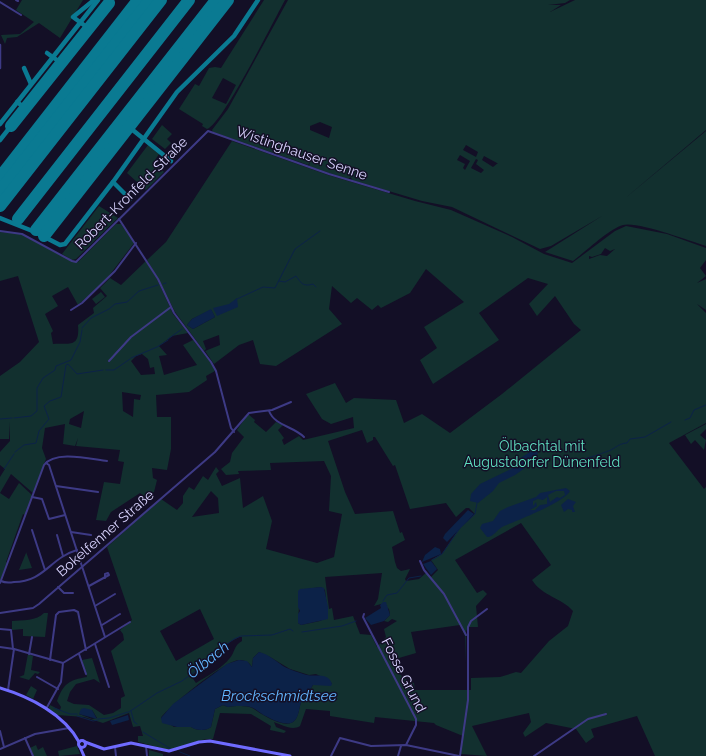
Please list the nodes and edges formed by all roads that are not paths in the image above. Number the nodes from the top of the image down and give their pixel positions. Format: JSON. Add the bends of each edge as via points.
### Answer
{"nodes":[{"id":1,"x":0,"y":2,"type":"edge"},
{"id":2,"x":21,"y":15,"type":"dead end"},
{"id":3,"x":0,"y":45,"type":"edge"},
{"id":4,"x":0,"y":68,"type":"edge"},
{"id":5,"x":209,"y":131,"type":"joint"},
{"id":6,"x":389,"y":192,"type":"dead end"},
{"id":7,"x":119,"y":219,"type":"junction"},
{"id":8,"x":0,"y":231,"type":"edge"},
{"id":9,"x":136,"y":243,"type":"junction"},
{"id":10,"x":171,"y":307,"type":"junction"},
{"id":11,"x":71,"y":310,"type":"dead end"},
{"id":12,"x":109,"y":361,"type":"dead end"},
{"id":13,"x":291,"y":402,"type":"dead end"},
{"id":14,"x":269,"y":411,"type":"junction"},
{"id":15,"x":234,"y":432,"type":"junction"},
{"id":16,"x":304,"y":437,"type":"dead end"},
{"id":17,"x":107,"y":461,"type":"dead end"},
{"id":18,"x":46,"y":462,"type":"junction"},
{"id":19,"x":56,"y":486,"type":"junction"},
{"id":20,"x":98,"y":492,"type":"dead end"},
{"id":21,"x":32,"y":497,"type":"junction"},
{"id":22,"x":65,"y":514,"type":"junction"},
{"id":23,"x":32,"y":530,"type":"dead end"},
{"id":24,"x":71,"y":532,"type":"junction"},
{"id":25,"x":57,"y":535,"type":"dead end"},
{"id":26,"x":91,"y":535,"type":"dead end"},
{"id":27,"x":77,"y":550,"type":"junction"},
{"id":28,"x":64,"y":556,"type":"junction"},
{"id":29,"x":420,"y":561,"type":"dead end"},
{"id":30,"x":82,"y":567,"type":"junction"},
{"id":31,"x":45,"y":570,"type":"junction"},
{"id":32,"x":105,"y":578,"type":"dead end"},
{"id":33,"x":1,"y":582,"type":"edge"},
{"id":34,"x":89,"y":586,"type":"junction"},
{"id":35,"x":58,"y":587,"type":"junction"},
{"id":36,"x":73,"y":593,"type":"dead end"},
{"id":37,"x":115,"y":594,"type":"dead end"},
{"id":38,"x":95,"y":606,"type":"junction"},
{"id":39,"x":487,"y":610,"type":"dead end"},
{"id":40,"x":0,"y":613,"type":"edge"},
{"id":41,"x":120,"y":614,"type":"dead end"},
{"id":42,"x":364,"y":614,"type":"dead end"},
{"id":43,"x":130,"y":622,"type":"dead end"},
{"id":44,"x":102,"y":625,"type":"junction"},
{"id":45,"x":0,"y":629,"type":"edge"},
{"id":46,"x":467,"y":636,"type":"junction"},
{"id":47,"x":32,"y":637,"type":"dead end"},
{"id":48,"x":105,"y":637,"type":"junction"},
{"id":49,"x":95,"y":644,"type":"junction"},
{"id":50,"x":0,"y":647,"type":"edge"},
{"id":51,"x":13,"y":649,"type":"junction"},
{"id":52,"x":86,"y":650,"type":"junction"},
{"id":53,"x":29,"y":654,"type":"junction"},
{"id":54,"x":79,"y":654,"type":"junction"},
{"id":55,"x":50,"y":660,"type":"junction"},
{"id":56,"x":63,"y":663,"type":"junction"},
{"id":57,"x":86,"y":674,"type":"dead end"},
{"id":58,"x":37,"y":677,"type":"dead end"},
{"id":59,"x":109,"y":687,"type":"dead end"},
{"id":60,"x":0,"y":688,"type":"edge"},
{"id":61,"x":58,"y":689,"type":"junction"},
{"id":62,"x":8,"y":690,"type":"junction"},
{"id":63,"x":46,"y":709,"type":"junction"},
{"id":64,"x":606,"y":714,"type":"dead end"},
{"id":65,"x":70,"y":728,"type":"junction"},
{"id":66,"x":0,"y":731,"type":"edge"},
{"id":67,"x":25,"y":738,"type":"junction"},
{"id":68,"x":82,"y":744,"type":"junction"},
{"id":69,"x":406,"y":745,"type":"junction"},
{"id":70,"x":146,"y":746,"type":"junction"},
{"id":71,"x":401,"y":746,"type":"junction"},
{"id":72,"x":4,"y":747,"type":"junction"},
{"id":73,"x":115,"y":747,"type":"junction"},
{"id":74,"x":0,"y":749,"type":"edge"},
{"id":75,"x":83,"y":755,"type":"edge"},
{"id":76,"x":33,"y":756,"type":"edge"},
{"id":77,"x":116,"y":756,"type":"edge"},
{"id":78,"x":148,"y":756,"type":"edge"},
{"id":79,"x":290,"y":756,"type":"edge"},
{"id":80,"x":331,"y":756,"type":"edge"},
{"id":81,"x":398,"y":756,"type":"edge"},
{"id":82,"x":460,"y":756,"type":"edge"},
{"id":83,"x":534,"y":756,"type":"edge"}],
"edges":[{"from":1,"to":2,"type":"street"},
{"from":3,"to":4,"type":"street"},
{"from":5,"to":6,"type":"street","name":"Wistinghauser Senne","via":[[329,174]]},
{"from":5,"to":7,"type":"street","name":"Robert-Kronfeld-Straße"},
{"from":7,"to":8,"type":"street","name":"Robert-Kronfeld-Straße","via":[[75,262],[20,233]]},
{"from":7,"to":9,"type":"street"},
{"from":9,"to":10,"type":"street"},
{"from":9,"to":11,"type":"street","via":[[115,271],[91,295]]},
{"from":10,"to":12,"type":"street","via":[[131,338]]},
{"from":10,"to":15,"type":"street","via":[[216,371]]},
{"from":13,"to":14,"type":"street","name":"Bokelfenner Straße"},
{"from":14,"to":15,"type":"street","name":"Bokelfenner Straße","via":[[249,413]]},
{"from":14,"to":16,"type":"street","via":[[276,421],[296,430]]},
{"from":15,"to":30,"type":"street","name":"Bokelfenner Straße","via":[[215,452]]},
{"from":17,"to":18,"type":"street","via":[[61,456]]},
{"from":18,"to":19,"type":"street"},
{"from":18,"to":21,"type":"street"},
{"from":19,"to":20,"type":"street"},
{"from":19,"to":22,"type":"street"},
{"from":21,"to":22,"type":"street","via":[[42,499],[49,519]]},
{"from":21,"to":33,"type":"street"},
{"from":22,"to":24,"type":"street"},
{"from":23,"to":31,"type":"street"},
{"from":24,"to":26,"type":"street"},
{"from":24,"to":27,"type":"street"},
{"from":25,"to":28,"type":"street"},
{"from":27,"to":28,"type":"street"},
{"from":27,"to":30,"type":"street"},
{"from":28,"to":31,"type":"street"},
{"from":29,"to":46,"type":"street","via":[[424,570],[444,594]]},
{"from":30,"to":34,"type":"street"},
{"from":30,"to":35,"type":"street","name":"Bokelfenner Straße"},
{"from":31,"to":33,"type":"street","via":[[37,578],[26,582]]},
{"from":32,"to":34,"type":"street"},
{"from":34,"to":38,"type":"street"},
{"from":35,"to":36,"type":"street","via":[[64,593]]},
{"from":35,"to":40,"type":"street","name":"Bokelfenner Straße","via":[[32,608]]},
{"from":37,"to":38,"type":"street"},
{"from":38,"to":44,"type":"street"},
{"from":39,"to":46,"type":"street","via":[[469,623]]},
{"from":41,"to":44,"type":"street"},
{"from":42,"to":69,"type":"street","name":"Fosse Grund","via":[[363,617],[416,719],[416,725]]},
{"from":43,"to":48,"type":"street"},
{"from":44,"to":48,"type":"street"},
{"from":45,"to":51,"type":"street","via":[[11,630]]},
{"from":46,"to":82,"type":"street","via":[[468,700]]},
{"from":47,"to":53,"type":"street"},
{"from":48,"to":49,"type":"street"},
{"from":49,"to":52,"type":"street"},
{"from":49,"to":59,"type":"street"},
{"from":50,"to":51,"type":"street"},
{"from":51,"to":53,"type":"street"},
{"from":51,"to":62,"type":"street"},
{"from":52,"to":54,"type":"street"},
{"from":52,"to":55,"type":"street","via":[[78,612],[59,612],[56,615]]},
{"from":53,"to":55,"type":"street"},
{"from":54,"to":56,"type":"street"},
{"from":54,"to":57,"type":"street"},
{"from":55,"to":56,"type":"street"},
{"from":56,"to":61,"type":"street"},
{"from":58,"to":61,"type":"street"},
{"from":60,"to":62,"type":"main road"},
{"from":61,"to":63,"type":"street"},
{"from":62,"to":63,"type":"main road"},
{"from":63,"to":65,"type":"main road"},
{"from":64,"to":83,"type":"street","via":[[588,719]]},
{"from":65,"to":67,"type":"street"},
{"from":65,"to":68,"type":"main road"},
{"from":66,"to":72,"type":"street"},
{"from":67,"to":72,"type":"street"},
{"from":67,"to":76,"type":"street"},
{"from":68,"to":73,"type":"main road","via":[[104,749]]},
{"from":68,"to":75,"type":"main road"},
{"from":69,"to":71,"type":"street"},
{"from":69,"to":82,"type":"street"},
{"from":70,"to":73,"type":"main road","via":[[130,743]]},
{"from":70,"to":78,"type":"street"},
{"from":70,"to":79,"type":"main road","via":[[169,751],[210,740]]},
{"from":71,"to":80,"type":"street","via":[[372,746],[340,738]]},
{"from":71,"to":81,"type":"street"},
{"from":72,"to":74,"type":"street"},
{"from":73,"to":77,"type":"street"}]}
